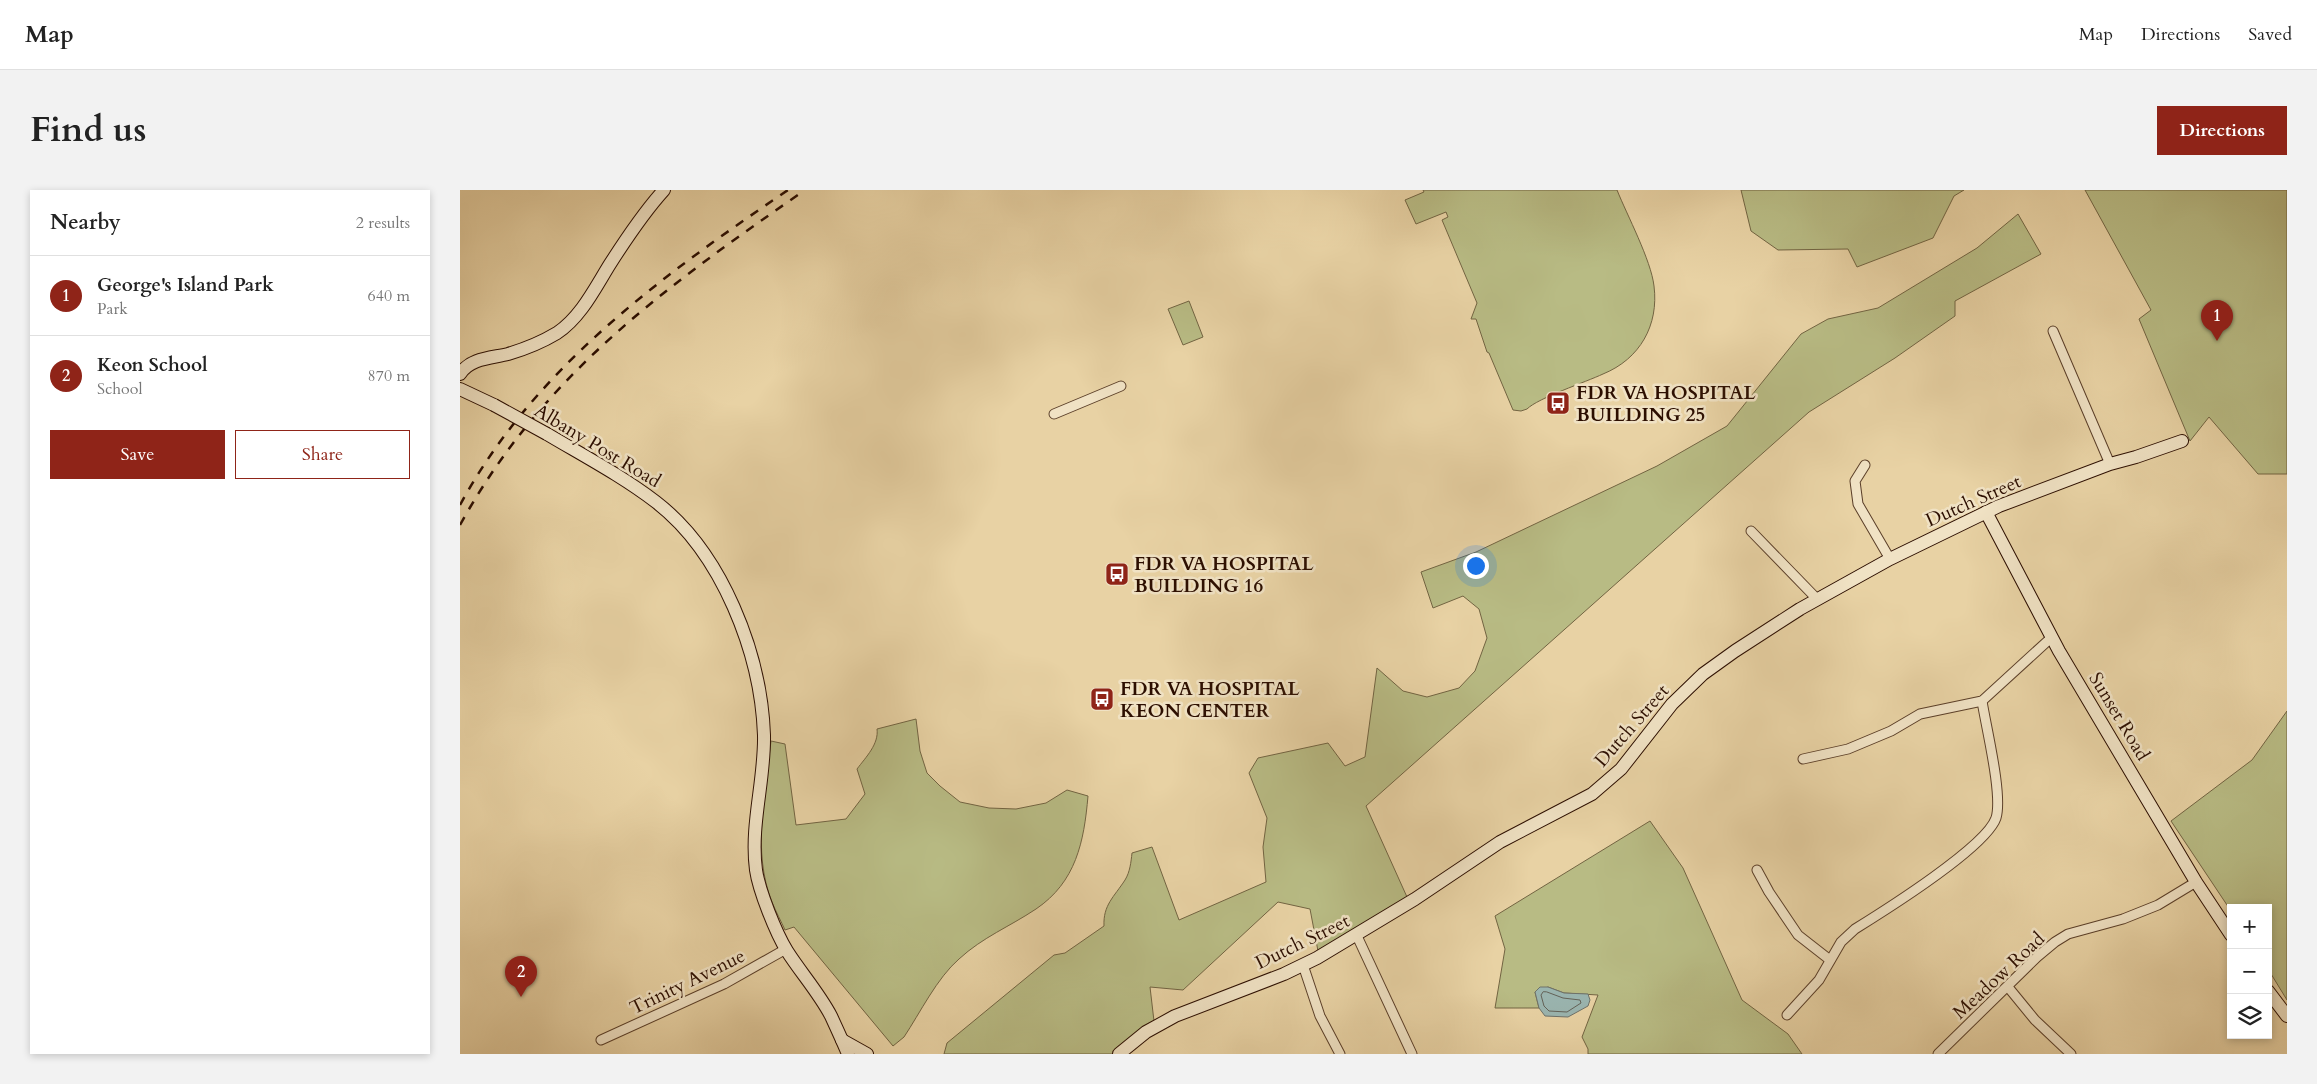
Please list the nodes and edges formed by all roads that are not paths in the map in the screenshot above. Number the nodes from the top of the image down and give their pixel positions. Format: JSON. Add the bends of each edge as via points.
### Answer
{"nodes":[{"id":1,"x":664,"y":190,"type":"edge"},
{"id":2,"x":2053,"y":331,"type":"dead end"},
{"id":3,"x":460,"y":374,"type":"edge"},
{"id":4,"x":1121,"y":386,"type":"dead end"},
{"id":5,"x":460,"y":389,"type":"edge"},
{"id":6,"x":1054,"y":414,"type":"dead end"},
{"id":7,"x":2182,"y":441,"type":"dead end"},
{"id":8,"x":2110,"y":464,"type":"junction"},
{"id":9,"x":1865,"y":465,"type":"dead end"},
{"id":10,"x":1986,"y":512,"type":"junction"},
{"id":11,"x":1751,"y":531,"type":"dead end"},
{"id":12,"x":1890,"y":559,"type":"junction"},
{"id":13,"x":1817,"y":599,"type":"junction"},
{"id":14,"x":2052,"y":638,"type":"junction"},
{"id":15,"x":1982,"y":701,"type":"junction"},
{"id":16,"x":1803,"y":759,"type":"dead end"},
{"id":17,"x":1757,"y":870,"type":"dead end"},
{"id":18,"x":2196,"y":882,"type":"junction"},
{"id":19,"x":2227,"y":929,"type":"edge"},
{"id":20,"x":1356,"y":936,"type":"junction"},
{"id":21,"x":786,"y":949,"type":"junction"},
{"id":22,"x":1830,"y":960,"type":"junction"},
{"id":23,"x":1303,"y":966,"type":"junction"},
{"id":24,"x":2008,"y":987,"type":"junction"},
{"id":25,"x":2271,"y":994,"type":"edge"},
{"id":26,"x":1788,"y":1015,"type":"dead end"},
{"id":27,"x":2287,"y":1016,"type":"edge"},
{"id":28,"x":601,"y":1040,"type":"dead end"},
{"id":29,"x":842,"y":1040,"type":"junction"},
{"id":30,"x":848,"y":1054,"type":"edge"},
{"id":31,"x":867,"y":1054,"type":"edge"},
{"id":32,"x":1119,"y":1054,"type":"edge"},
{"id":33,"x":1340,"y":1054,"type":"edge"},
{"id":34,"x":1412,"y":1054,"type":"edge"},
{"id":35,"x":1938,"y":1054,"type":"edge"},
{"id":36,"x":2070,"y":1054,"type":"edge"}],
"edges":[{"from":1,"to":3,"type":"street","via":[[569,323],[533,346],[470,364]]},
{"from":2,"to":8,"type":"street"},
{"from":4,"to":6,"type":"street"},
{"from":5,"to":21,"type":"street","name":"Albany Post Road","bridge":true,"via":[[547,434],[657,503],[687,530],[721,580],[742,630],[759,686],[764,762],[754,845],[756,870]]},
{"from":7,"to":8,"type":"street","name":"Dutch Street"},
{"from":8,"to":10,"type":"street","name":"Dutch Street"},
{"from":9,"to":12,"type":"street","via":[[1855,481],[1858,504]]},
{"from":10,"to":12,"type":"street","name":"Dutch Street"},
{"from":10,"to":14,"type":"street","name":"Sunset Road"},
{"from":11,"to":13,"type":"street"},
{"from":12,"to":13,"type":"street","name":"Dutch Street"},
{"from":13,"to":20,"type":"street","name":"Dutch Street","via":[[1703,674],[1672,704],[1628,762],[1605,784],[1576,803],[1500,842]]},
{"from":14,"to":15,"type":"street"},
{"from":14,"to":18,"type":"street","name":"Sunset Road"},
{"from":15,"to":16,"type":"street","via":[[1920,714],[1891,731],[1848,749]]},
{"from":15,"to":22,"type":"street","via":[[1998,801],[1996,819],[1969,851],[1855,929],[1841,942]]},
{"from":17,"to":22,"type":"street","via":[[1798,935]]},
{"from":18,"to":19,"type":"street","name":"Sunset Road"},
{"from":18,"to":24,"type":"street","name":"Meadow Road","via":[[2132,916],[2068,934],[2036,957]]},
{"from":20,"to":23,"type":"street","name":"Dutch Street"},
{"from":20,"to":34,"type":"street"},
{"from":21,"to":28,"type":"street","name":"Trinity Avenue","via":[[724,984]]},
{"from":21,"to":29,"type":"street","name":"Albany Post Road","via":[[830,1015]]},
{"from":22,"to":26,"type":"street","via":[[1819,980]]},
{"from":23,"to":32,"type":"street","name":"Dutch Street","via":[[1175,1016],[1146,1032]]},
{"from":23,"to":33,"type":"street","via":[[1320,1016]]},
{"from":24,"to":35,"type":"street","name":"Meadow Road"},
{"from":24,"to":36,"type":"street","via":[[2035,1020]]},
{"from":25,"to":27,"type":"street"},
{"from":29,"to":30,"type":"street","name":"Albany Post Road"},
{"from":29,"to":31,"type":"street"}]}
